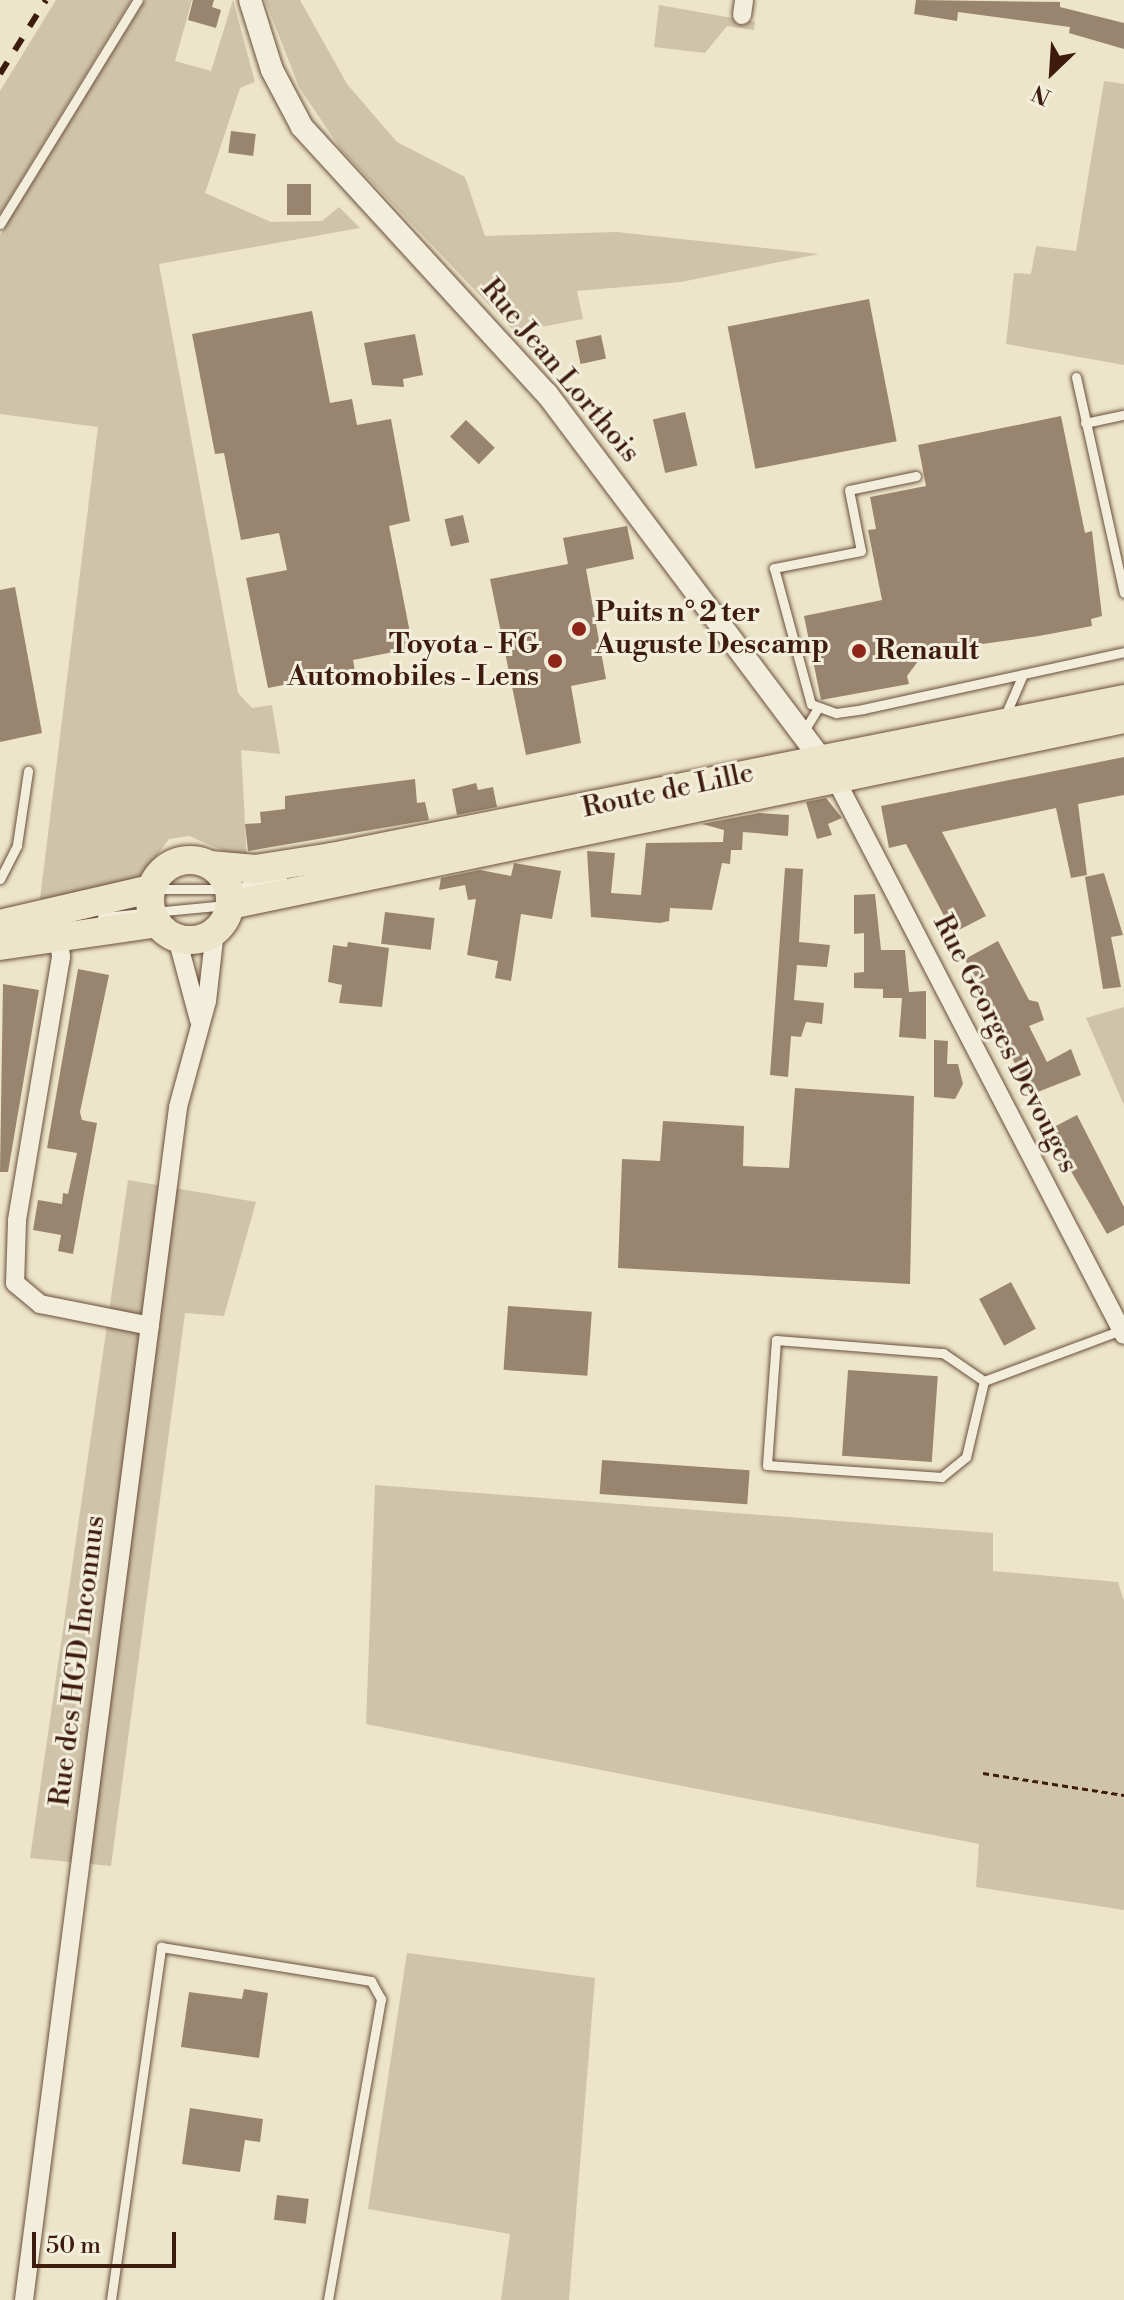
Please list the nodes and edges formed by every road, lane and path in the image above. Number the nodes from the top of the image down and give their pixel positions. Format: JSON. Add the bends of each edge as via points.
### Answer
{"nodes":[{"id":1,"x":138,"y":0,"type":"edge"},
{"id":2,"x":250,"y":0,"type":"edge"},
{"id":3,"x":0,"y":224,"type":"edge"},
{"id":4,"x":1076,"y":377,"type":"dead end"},
{"id":5,"x":1124,"y":415,"type":"edge"},
{"id":6,"x":1085,"y":423,"type":"junction"},
{"id":7,"x":916,"y":476,"type":"dead end"},
{"id":8,"x":1124,"y":593,"type":"edge"},
{"id":9,"x":1124,"y":652,"type":"edge"},
{"id":10,"x":1023,"y":674,"type":"junction"},
{"id":11,"x":1124,"y":699,"type":"edge"},
{"id":12,"x":1077,"y":708,"type":"junction"},
{"id":13,"x":817,"y":709,"type":"junction"},
{"id":14,"x":1124,"y":719,"type":"edge"},
{"id":15,"x":1000,"y":724,"type":"junction"},
{"id":16,"x":804,"y":731,"type":"junction"},
{"id":17,"x":829,"y":770,"type":"junction"},
{"id":18,"x":28,"y":771,"type":"dead end"},
{"id":19,"x":521,"y":820,"type":"junction"},
{"id":20,"x":210,"y":865,"type":"junction"},
{"id":21,"x":0,"y":879,"type":"edge"},
{"id":22,"x":229,"y":897,"type":"junction"},
{"id":23,"x":159,"y":915,"type":"junction"},
{"id":24,"x":0,"y":924,"type":"edge"},
{"id":25,"x":215,"y":931,"type":"junction"},
{"id":26,"x":58,"y":935,"type":"junction"},
{"id":27,"x":0,"y":937,"type":"edge"},
{"id":28,"x":0,"y":946,"type":"edge"},
{"id":29,"x":200,"y":1031,"type":"junction"},
{"id":30,"x":150,"y":1326,"type":"junction"},
{"id":31,"x":1123,"y":1332,"type":"edge"},
{"id":32,"x":984,"y":1381,"type":"junction"},
{"id":33,"x":983,"y":1773,"type":"dead end"},
{"id":34,"x":1124,"y":1795,"type":"edge"},
{"id":35,"x":24,"y":2300,"type":"edge"},
{"id":36,"x":111,"y":2300,"type":"edge"},
{"id":37,"x":328,"y":2300,"type":"edge"}],
"edges":[{"from":1,"to":3,"type":"lane"},
{"from":2,"to":16,"type":"street","name":"Rue Jean Lorthois","via":[[272,70],[302,127],[547,394]]},
{"from":4,"to":6,"type":"lane"},
{"from":5,"to":6,"type":"lane"},
{"from":6,"to":8,"type":"lane"},
{"from":7,"to":13,"type":"lane","via":[[849,490],[861,551],[774,568],[807,695]]},
{"from":9,"to":10,"type":"lane"},
{"from":10,"to":13,"type":"lane","via":[[863,709]]},
{"from":10,"to":15,"type":"lane"},
{"from":11,"to":12,"type":"main road","name":"Route de Lille"},
{"from":12,"to":15,"type":"main road","name":"Route de Lille"},
{"from":12,"to":17,"type":"lane","via":[[1060,723]]},
{"from":13,"to":16,"type":"lane"},
{"from":14,"to":17,"type":"main road","name":"Route de Lille"},
{"from":15,"to":17,"type":"main road","name":"Route de Lille"},
{"from":16,"to":17,"type":"street","name":"Rue Jean Lorthois"},
{"from":17,"to":19,"type":"main road","name":"Route de Lille"},
{"from":17,"to":22,"type":"main road","name":"Route de Lille","via":[[574,830]]},
{"from":17,"to":31,"type":"street","name":"Rue Georges Devouges"},
{"from":18,"to":21,"type":"lane","via":[[17,845]]},
{"from":19,"to":20,"type":"main road","name":"Route de Lille","via":[[256,869]]},
{"from":19,"to":22,"type":"lane","via":[[500,832]]},
{"from":20,"to":22,"type":"main road"},
{"from":20,"to":23,"type":"main road","via":[[175,862]]},
{"from":22,"to":23,"type":"lane"},
{"from":22,"to":23,"type":"lane"},
{"from":22,"to":25,"type":"main road"},
{"from":23,"to":24,"type":"main road"},
{"from":23,"to":25,"type":"main road","via":[[197,940]]},
{"from":23,"to":26,"type":"main road"},
{"from":23,"to":27,"type":"lane"},
{"from":23,"to":29,"type":"street","name":"Rue des HGD Inconnus","via":[[192,976]]},
{"from":25,"to":29,"type":"street","name":"Rue des HGD Inconnus"},
{"from":26,"to":28,"type":"main road"},
{"from":26,"to":30,"type":"street","via":[[61,957],[17,1221],[15,1283],[40,1304]]},
{"from":29,"to":30,"type":"street","name":"Rue des HGD Inconnus","via":[[178,1107]]},
{"from":30,"to":35,"type":"street","name":"Rue des HGD Inconnus"},
{"from":31,"to":32,"type":"lane"},
{"from":32,"to":32,"type":"lane","via":[[966,1457],[941,1477],[767,1465],[776,1340],[943,1353]]},
{"from":33,"to":34,"type":"path"},
{"from":36,"to":37,"type":"lane","via":[[161,1947],[371,1981],[381,1999]]}]}
